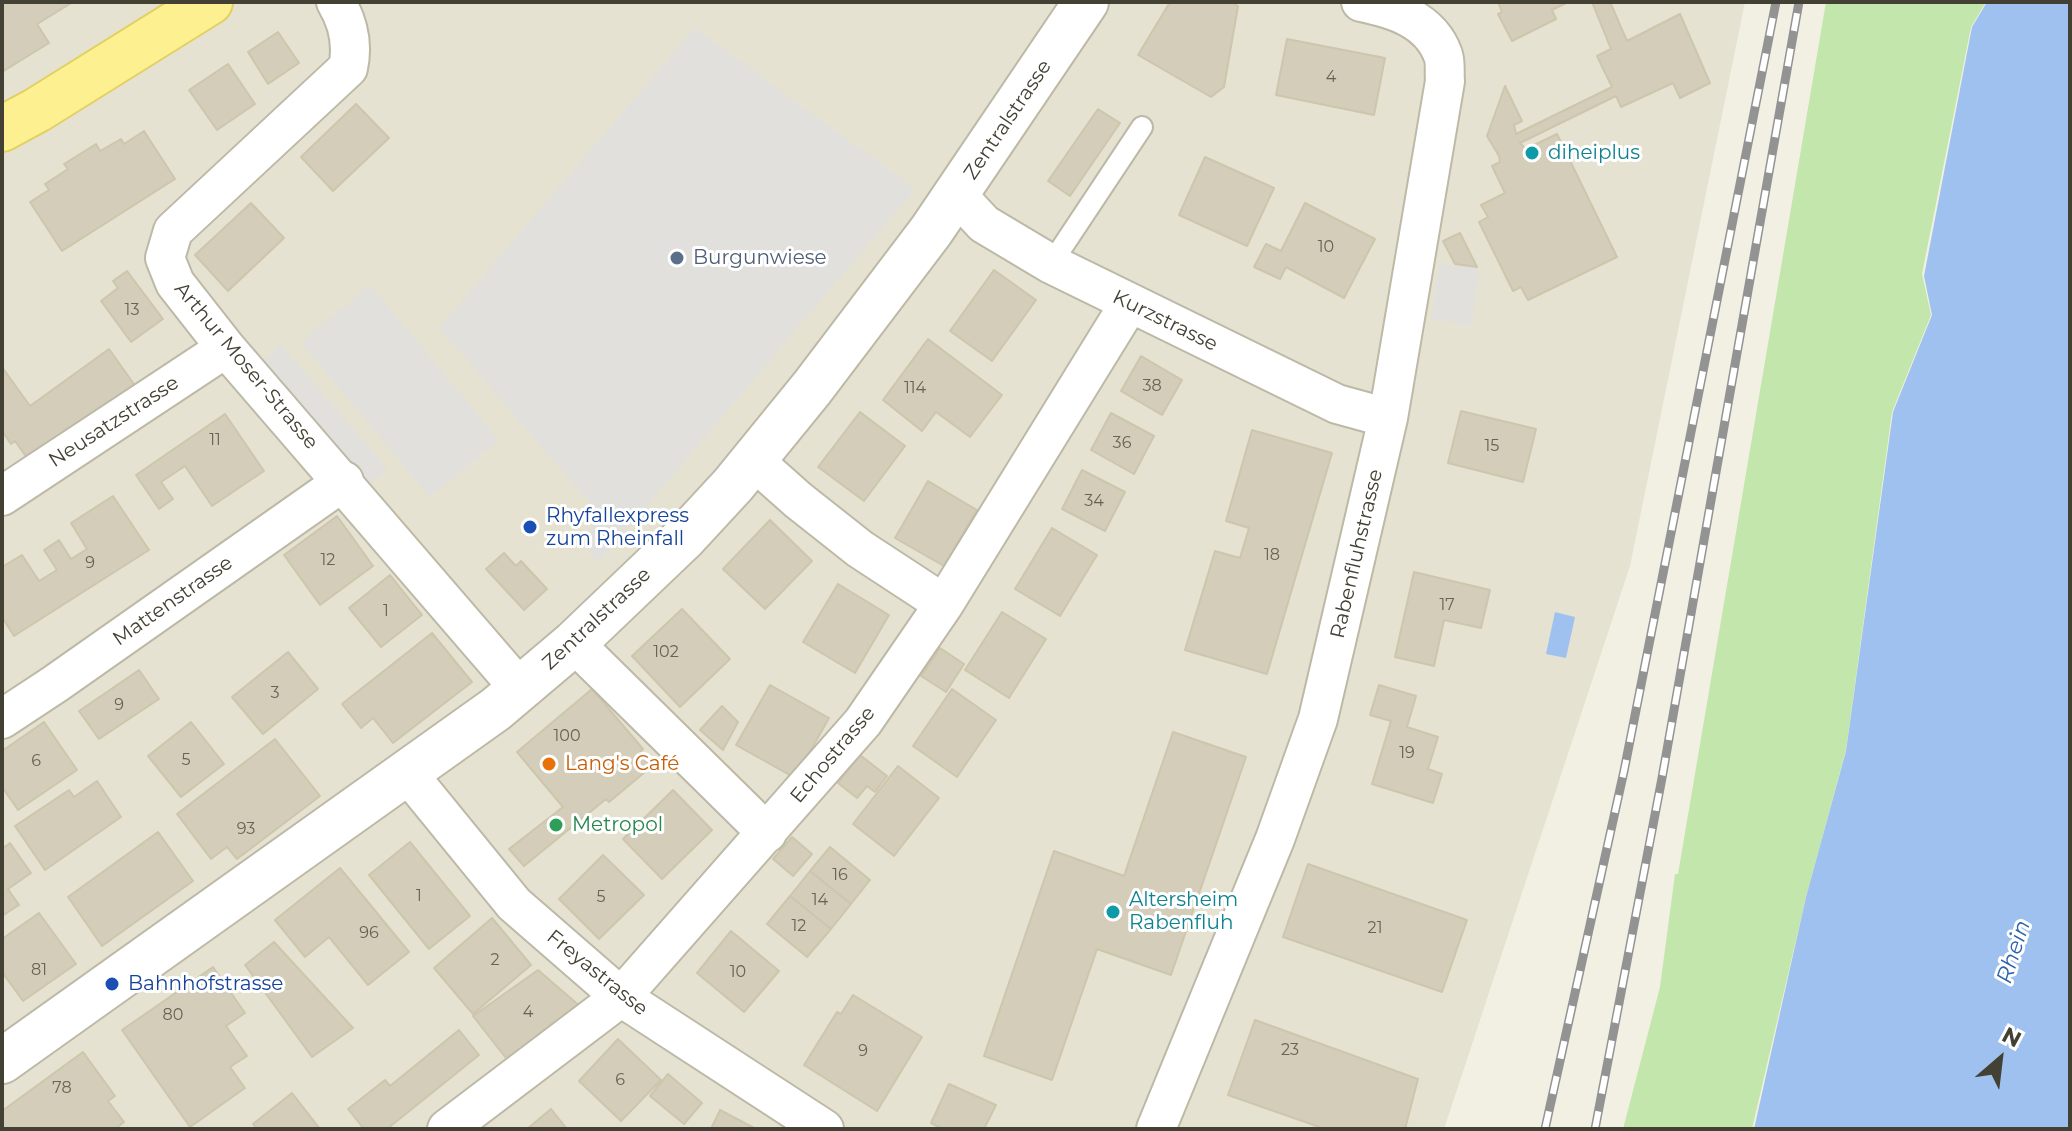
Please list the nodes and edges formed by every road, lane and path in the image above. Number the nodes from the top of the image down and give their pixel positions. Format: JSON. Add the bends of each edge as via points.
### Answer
{"nodes":[{"id":1,"x":210,"y":2,"type":"edge"},
{"id":2,"x":336,"y":2,"type":"edge"},
{"id":3,"x":1086,"y":2,"type":"edge"},
{"id":4,"x":1361,"y":2,"type":"edge"},
{"id":5,"x":1142,"y":127,"type":"dead end"},
{"id":6,"x":2,"y":129,"type":"edge"},
{"id":7,"x":957,"y":195,"type":"junction"},
{"id":8,"x":1051,"y":264,"type":"junction"},
{"id":9,"x":1129,"y":304,"type":"junction"},
{"id":10,"x":226,"y":348,"type":"junction"},
{"id":11,"x":1388,"y":418,"type":"junction"},
{"id":12,"x":753,"y":460,"type":"junction"},
{"id":13,"x":344,"y":481,"type":"junction"},
{"id":14,"x":2,"y":496,"type":"edge"},
{"id":15,"x":944,"y":604,"type":"junction"},
{"id":16,"x":574,"y":643,"type":"junction"},
{"id":17,"x":520,"y":689,"type":"junction"},
{"id":18,"x":2,"y":719,"type":"edge"},
{"id":19,"x":408,"y":774,"type":"junction"},
{"id":20,"x":767,"y":833,"type":"junction"},
{"id":21,"x":621,"y":997,"type":"junction"},
{"id":22,"x":2,"y":1061,"type":"edge"},
{"id":23,"x":808,"y":1125,"type":"edge"},
{"id":24,"x":447,"y":1129,"type":"edge"},
{"id":25,"x":1156,"y":1129,"type":"edge"}],
"edges":[{"from":1,"to":6,"type":"main road"},
{"from":2,"to":10,"type":"street","name":"Arthur Moser-Strasse","via":[[352,49],[348,68],[173,231],[165,258],[175,283]]},
{"from":3,"to":7,"type":"street","name":"Zentralstrasse"},
{"from":4,"to":11,"type":"street","name":"Rabenfluhstrasse","via":[[1415,19],[1444,57],[1445,81]]},
{"from":5,"to":8,"type":"lane"},
{"from":7,"to":8,"type":"street","name":"Kurzstrasse","via":[[984,224]]},
{"from":7,"to":12,"type":"street","name":"Zentralstrasse"},
{"from":8,"to":9,"type":"street","name":"Kurzstrasse"},
{"from":9,"to":11,"type":"street","name":"Kurzstrasse","via":[[1337,404]]},
{"from":9,"to":15,"type":"street","name":"Echostrasse"},
{"from":10,"to":13,"type":"street","name":"Arthur Moser-Strasse"},
{"from":10,"to":14,"type":"street","name":"Neusatzstrasse"},
{"from":11,"to":25,"type":"street","name":"Rabenfluhstrasse","via":[[1318,719],[1275,839]]},
{"from":12,"to":15,"type":"street","via":[[860,549]]},
{"from":12,"to":16,"type":"street","name":"Zentralstrasse","via":[[684,538]]},
{"from":13,"to":17,"type":"street","name":"Arthur Moser-Strasse"},
{"from":13,"to":18,"type":"street","name":"Mattenstrasse"},
{"from":15,"to":20,"type":"street","name":"Echostrasse","via":[[863,722]]},
{"from":16,"to":17,"type":"street","name":"Zentralstrasse"},
{"from":16,"to":20,"type":"street"},
{"from":17,"to":19,"type":"street","name":"Zentralstrasse"},
{"from":19,"to":21,"type":"street","name":"Freyastrasse","via":[[514,904]]},
{"from":19,"to":22,"type":"street","name":"Zentralstrasse"},
{"from":20,"to":21,"type":"street","name":"Echostrasse"},
{"from":21,"to":23,"type":"street","name":"Freyastrasse"},
{"from":21,"to":24,"type":"street","name":"Echostrasse"}]}
